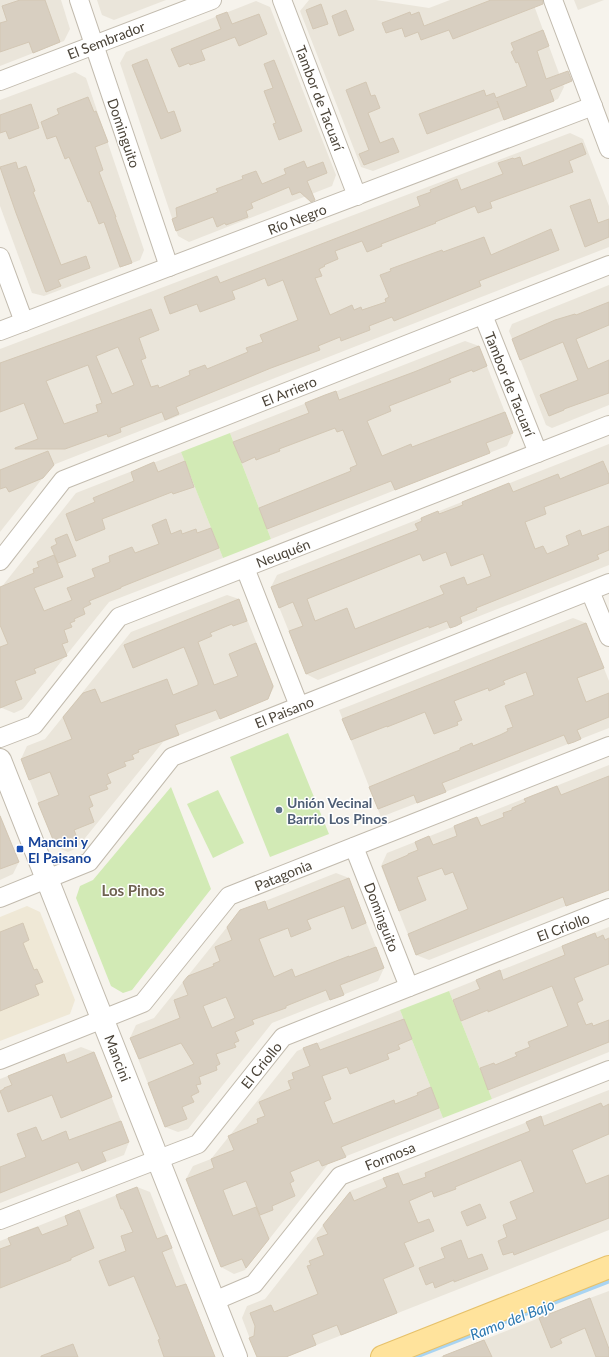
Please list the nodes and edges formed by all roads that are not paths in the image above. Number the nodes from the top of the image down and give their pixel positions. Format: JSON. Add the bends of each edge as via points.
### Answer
{"nodes":[{"id":1,"x":79,"y":0,"type":"edge"},
{"id":2,"x":212,"y":0,"type":"edge"},
{"id":3,"x":282,"y":0,"type":"edge"},
{"id":4,"x":553,"y":0,"type":"edge"},
{"id":5,"x":94,"y":45,"type":"junction"},
{"id":6,"x":0,"y":81,"type":"edge"},
{"id":7,"x":593,"y":106,"type":"junction"},
{"id":8,"x":609,"y":149,"type":"edge"},
{"id":9,"x":357,"y":196,"type":"junction"},
{"id":10,"x":0,"y":257,"type":"edge"},
{"id":11,"x":609,"y":265,"type":"edge"},
{"id":12,"x":169,"y":267,"type":"junction"},
{"id":13,"x":483,"y":315,"type":"junction"},
{"id":14,"x":24,"y":322,"type":"junction"},
{"id":15,"x":0,"y":331,"type":"edge"},
{"id":16,"x":609,"y":425,"type":"edge"},
{"id":17,"x":538,"y":453,"type":"junction"},
{"id":18,"x":0,"y":561,"type":"edge"},
{"id":19,"x":245,"y":568,"type":"junction"},
{"id":20,"x":609,"y":583,"type":"edge"},
{"id":21,"x":590,"y":591,"type":"junction"},
{"id":22,"x":609,"y":637,"type":"edge"},
{"id":23,"x":299,"y":706,"type":"junction"},
{"id":24,"x":0,"y":738,"type":"edge"},
{"id":25,"x":609,"y":746,"type":"edge"},
{"id":26,"x":0,"y":760,"type":"edge"},
{"id":27,"x":354,"y":846,"type":"junction"},
{"id":28,"x":47,"y":879,"type":"junction"},
{"id":29,"x":0,"y":898,"type":"edge"},
{"id":30,"x":609,"y":908,"type":"edge"},
{"id":31,"x":409,"y":987,"type":"junction"},
{"id":32,"x":103,"y":1020,"type":"junction"},
{"id":33,"x":0,"y":1060,"type":"edge"},
{"id":34,"x":609,"y":1070,"type":"edge"},
{"id":35,"x":158,"y":1159,"type":"junction"},
{"id":36,"x":0,"y":1220,"type":"edge"},
{"id":37,"x":609,"y":1267,"type":"edge"},
{"id":38,"x":214,"y":1301,"type":"junction"},
{"id":39,"x":236,"y":1357,"type":"edge"},
{"id":40,"x":382,"y":1357,"type":"edge"}],
"edges":[{"from":1,"to":5,"type":"street","name":"Dominguito"},
{"from":2,"to":5,"type":"street","name":"El Sembrador"},
{"from":3,"to":9,"type":"street","name":"Tambor de Tacuarí"},
{"from":4,"to":7,"type":"street"},
{"from":5,"to":6,"type":"street","name":"El Sembrador"},
{"from":5,"to":12,"type":"street","name":"Dominguito"},
{"from":7,"to":8,"type":"street"},
{"from":7,"to":9,"type":"street","name":"Río Negro"},
{"from":9,"to":12,"type":"street","name":"Río Negro"},
{"from":10,"to":14,"type":"street"},
{"from":11,"to":13,"type":"street","name":"El Arriero"},
{"from":12,"to":14,"type":"street","name":"Río Negro"},
{"from":13,"to":17,"type":"street","name":"Tambor de Tacuarí"},
{"from":13,"to":18,"type":"street","name":"El Arriero","via":[[63,480]]},
{"from":14,"to":15,"type":"street","name":"Río Negro"},
{"from":16,"to":17,"type":"street","name":"Neuquén"},
{"from":17,"to":19,"type":"street","name":"Neuquén"},
{"from":19,"to":23,"type":"street"},
{"from":19,"to":24,"type":"street","name":"Neuquén","via":[[119,617],[34,725]]},
{"from":20,"to":21,"type":"street","name":"El Paisano"},
{"from":21,"to":22,"type":"street"},
{"from":21,"to":23,"type":"street","name":"El Paisano"},
{"from":23,"to":28,"type":"street","name":"El Paisano","via":[[172,757],[89,862]]},
{"from":25,"to":27,"type":"street","name":"Patagonia"},
{"from":26,"to":28,"type":"street","name":"Mancini"},
{"from":27,"to":31,"type":"street","name":"Dominguito"},
{"from":27,"to":32,"type":"street","name":"Patagonia","via":[[229,896],[143,1004]]},
{"from":28,"to":29,"type":"street","name":"El Paisano"},
{"from":28,"to":32,"type":"street","name":"Mancini"},
{"from":30,"to":31,"type":"street","name":"El Criollo"},
{"from":31,"to":35,"type":"street","name":"El Criollo","via":[[283,1037],[198,1144]]},
{"from":32,"to":33,"type":"street","name":"Patagonia"},
{"from":32,"to":35,"type":"street","name":"Mancini"},
{"from":34,"to":38,"type":"street","name":"Formosa","via":[[340,1176],[254,1284]]},
{"from":35,"to":36,"type":"street","name":"El Criollo"},
{"from":35,"to":38,"type":"street","name":"Mancini"},
{"from":37,"to":40,"type":"main road"},
{"from":38,"to":39,"type":"street","name":"Mancini"}]}
